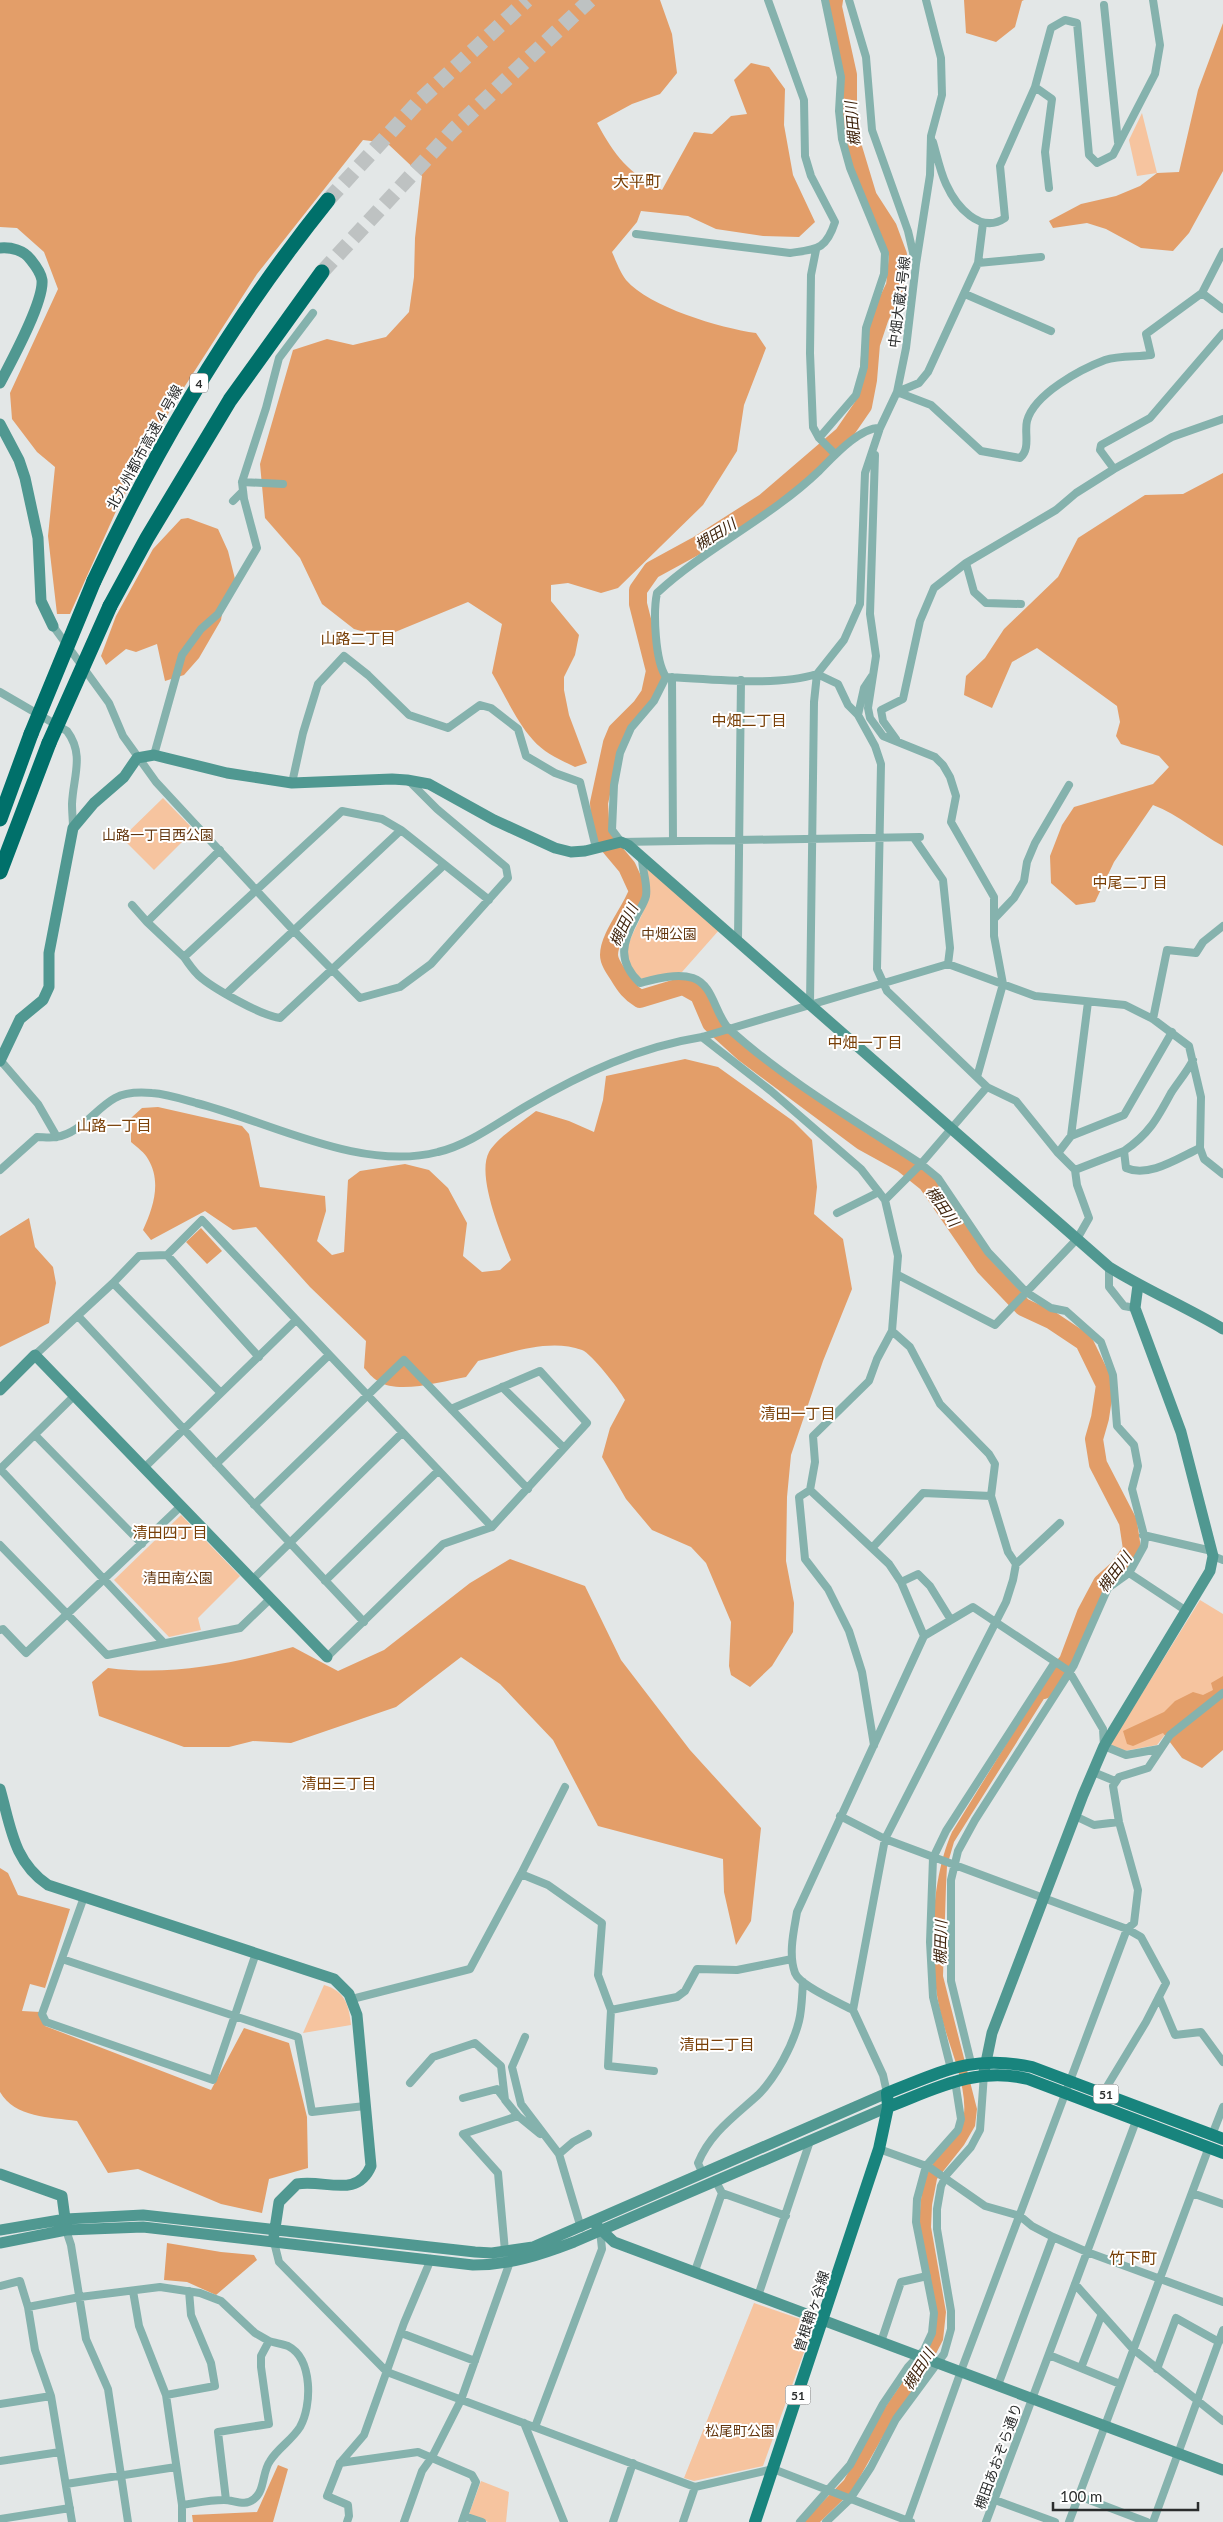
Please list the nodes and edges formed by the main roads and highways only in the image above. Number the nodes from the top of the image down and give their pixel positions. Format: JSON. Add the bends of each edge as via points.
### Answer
{"nodes":[{"id":1,"x":328,"y":200,"type":"tunnel mouth"},
{"id":2,"x":322,"y":272,"type":"tunnel mouth"},
{"id":3,"x":0,"y":819,"type":"edge"},
{"id":4,"x":0,"y":872,"type":"edge"},
{"id":5,"x":981,"y":2071,"type":"junction"},
{"id":6,"x":954,"y":2074,"type":"junction"},
{"id":7,"x":888,"y":2107,"type":"junction"},
{"id":8,"x":1215,"y":2140,"type":"edge"},
{"id":9,"x":1223,"y":2153,"type":"edge"},
{"id":10,"x":755,"y":2522,"type":"edge"}],
"edges":[{"from":1,"to":3,"type":"highway","name":"北九州都市高速４号線","number":"4","bridge":true,"via":[[256,295],[167,436],[127,509],[30,734]]},
{"from":2,"to":4,"type":"highway","bridge":true,"via":[[230,400],[146,538],[110,606],[49,743]]},
{"from":5,"to":6,"type":"main road","number":"51"},
{"from":5,"to":6,"type":"main road","number":"51","via":[[971,2063]]},
{"from":5,"to":8,"type":"main road","number":"51","via":[[1028,2079],[1136,2121]]},
{"from":5,"to":8,"type":"main road","number":"51","via":[[1012,2063],[1032,2067]]},
{"from":6,"to":7,"type":"main road","number":"51"},
{"from":6,"to":7,"type":"main road","name":"曽根鞘ヶ谷線","number":"51","via":[[887,2093]]},
{"from":7,"to":10,"type":"main road","name":"曽根鞘ヶ谷線","number":"51","via":[[879,2150]]},
{"from":8,"to":9,"type":"main road","number":"51"}]}
